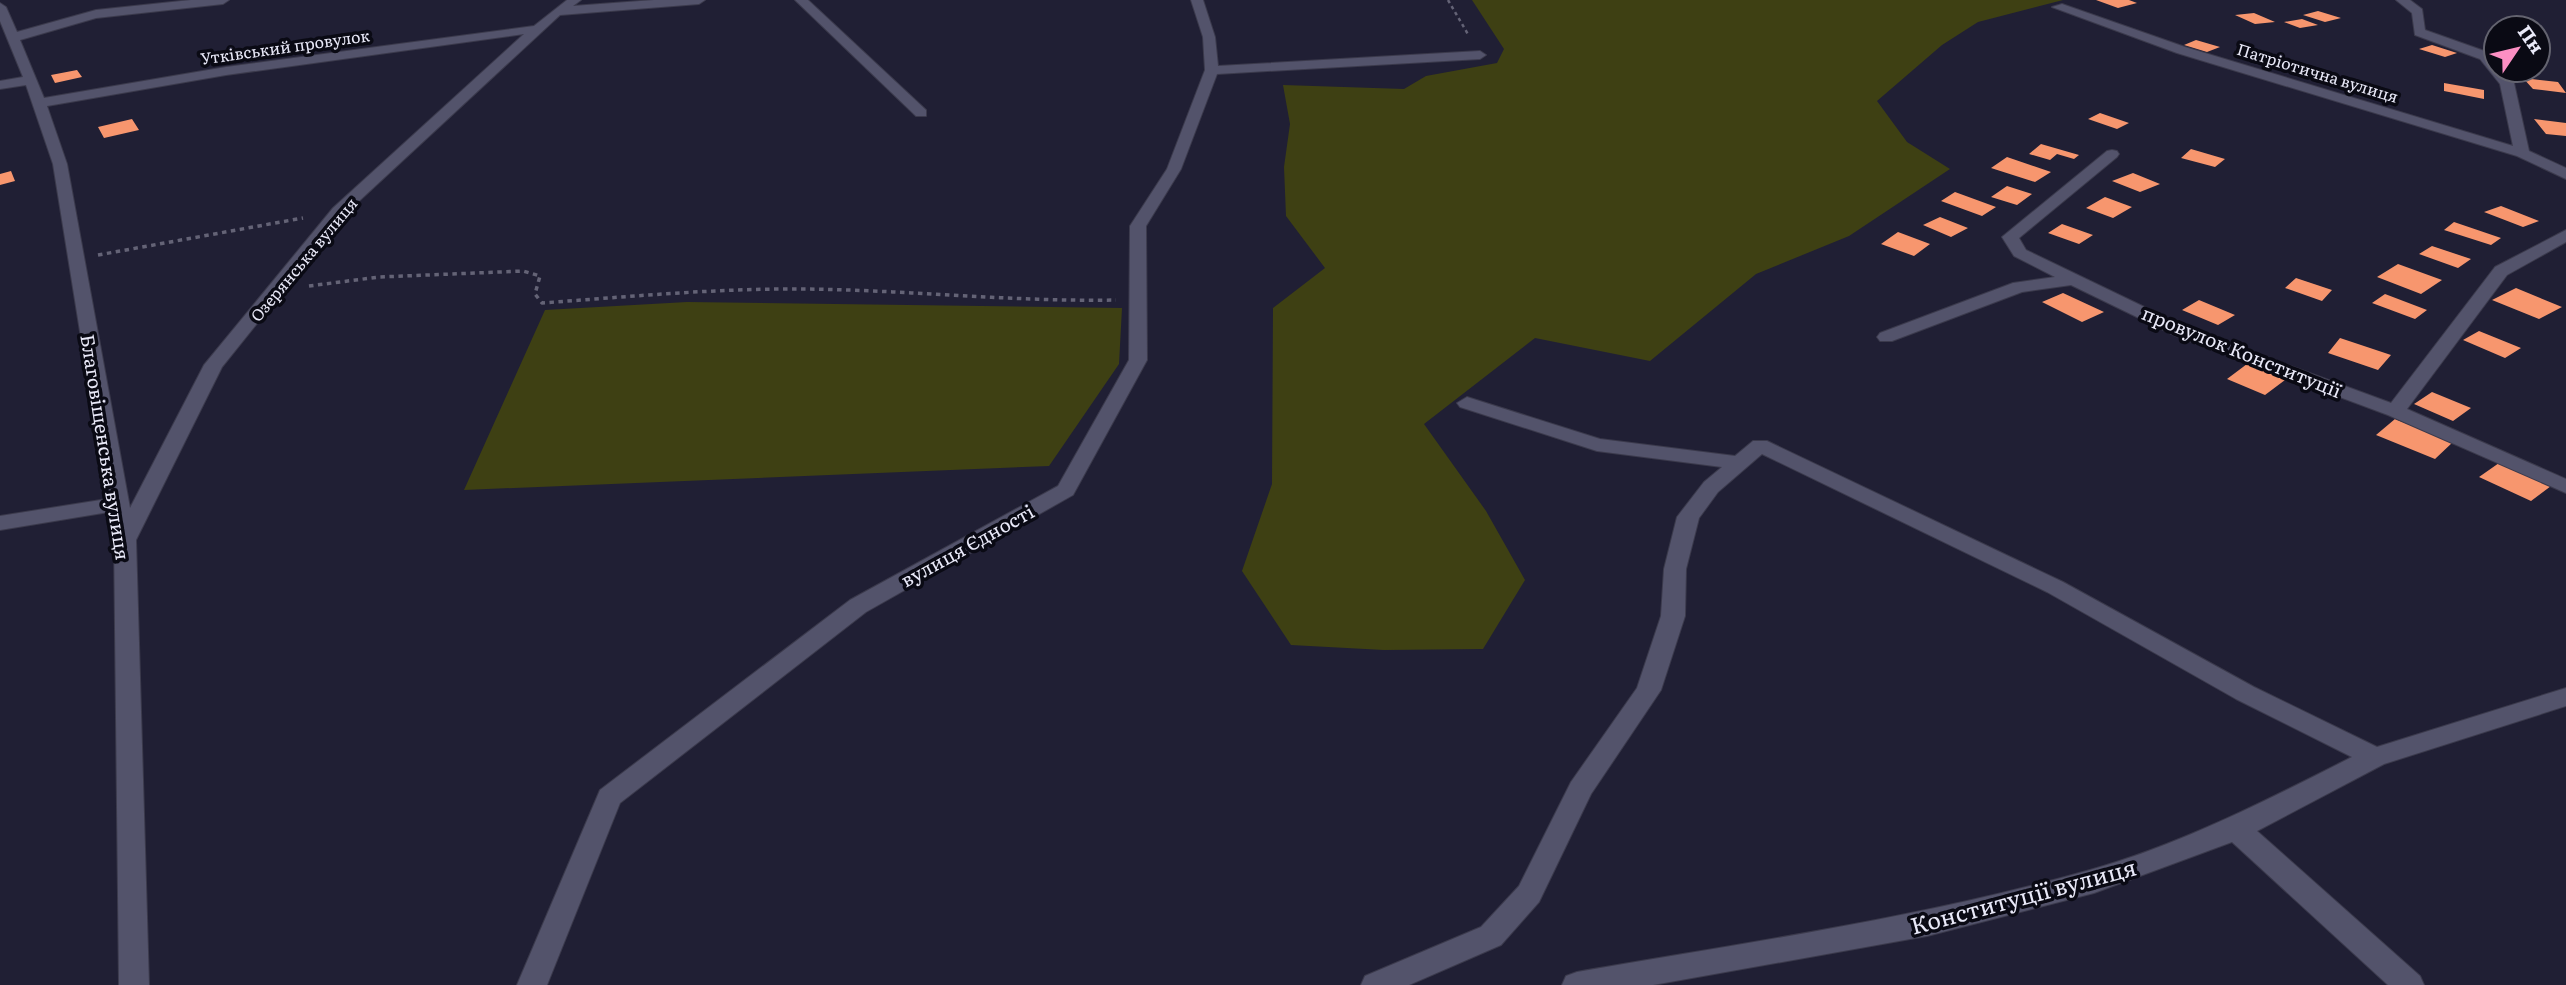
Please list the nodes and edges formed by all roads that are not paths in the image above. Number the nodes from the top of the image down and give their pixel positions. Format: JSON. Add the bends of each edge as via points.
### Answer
{"nodes":[{"id":1,"x":223,"y":0,"type":"edge"},
{"id":2,"x":575,"y":0,"type":"edge"},
{"id":3,"x":699,"y":0,"type":"edge"},
{"id":4,"x":801,"y":0,"type":"edge"},
{"id":5,"x":1197,"y":0,"type":"edge"},
{"id":6,"x":2402,"y":0,"type":"edge"},
{"id":7,"x":0,"y":7,"type":"edge"},
{"id":8,"x":2058,"y":7,"type":"dead end"},
{"id":9,"x":556,"y":12,"type":"junction"},
{"id":10,"x":537,"y":29,"type":"junction"},
{"id":11,"x":13,"y":38,"type":"junction"},
{"id":12,"x":1480,"y":54,"type":"road end"},
{"id":13,"x":2482,"y":56,"type":"edge"},
{"id":14,"x":1212,"y":70,"type":"junction"},
{"id":15,"x":31,"y":80,"type":"junction"},
{"id":16,"x":2507,"y":84,"type":"edge"},
{"id":17,"x":0,"y":85,"type":"edge"},
{"id":18,"x":39,"y":103,"type":"junction"},
{"id":19,"x":921,"y":113,"type":"dead end"},
{"id":20,"x":2522,"y":153,"type":"junction"},
{"id":21,"x":2112,"y":155,"type":"dead end"},
{"id":22,"x":2566,"y":174,"type":"edge"},
{"id":23,"x":2566,"y":235,"type":"edge"},
{"id":24,"x":2074,"y":279,"type":"junction"},
{"id":25,"x":1886,"y":337,"type":"dead end"},
{"id":26,"x":1467,"y":403,"type":"dead end"},
{"id":27,"x":2395,"y":411,"type":"junction"},
{"id":28,"x":1739,"y":463,"type":"junction"},
{"id":29,"x":2566,"y":487,"type":"edge"},
{"id":30,"x":119,"y":504,"type":"junction"},
{"id":31,"x":0,"y":523,"type":"edge"},
{"id":32,"x":125,"y":540,"type":"junction"},
{"id":33,"x":2566,"y":697,"type":"edge"},
{"id":34,"x":2375,"y":757,"type":"junction"},
{"id":35,"x":2236,"y":829,"type":"junction"},
{"id":36,"x":134,"y":985,"type":"edge"},
{"id":37,"x":532,"y":985,"type":"edge"},
{"id":38,"x":1376,"y":985,"type":"edge"},
{"id":39,"x":1577,"y":985,"type":"edge"},
{"id":40,"x":2409,"y":985,"type":"edge"}],
"edges":[{"from":1,"to":11,"type":"street","via":[[96,15]]},
{"from":2,"to":9,"type":"street","name":"Озерянська вулиця"},
{"from":3,"to":9,"type":"street"},
{"from":4,"to":19,"type":"street"},
{"from":5,"to":14,"type":"street","name":"вулиця Єдності","via":[[1209,37]]},
{"from":6,"to":13,"type":"street","via":[[2418,12],[2419,32]]},
{"from":7,"to":11,"type":"street","name":"Благовіщенська вулиця"},
{"from":8,"to":20,"type":"street","name":"Патріотична вулиця","via":[[2181,50]]},
{"from":9,"to":10,"type":"street","name":"Озерянська вулиця"},
{"from":10,"to":18,"type":"street","name":"Утківський провулок","via":[[226,71]]},
{"from":10,"to":32,"type":"street","name":"Озерянська вулиця","via":[[339,211],[213,365]]},
{"from":11,"to":15,"type":"street","name":"Благовіщенська вулиця"},
{"from":12,"to":14,"type":"street"},
{"from":14,"to":37,"type":"street","name":"вулиця Єдності","via":[[1174,169],[1138,226],[1138,360],[1066,491],[858,606],[608,797]]},
{"from":15,"to":17,"type":"street"},
{"from":15,"to":18,"type":"street","name":"Благовіщенська вулиця"},
{"from":16,"to":20,"type":"street"},
{"from":18,"to":30,"type":"street","name":"Благовіщенська вулиця","via":[[60,164]]},
{"from":20,"to":22,"type":"street","name":"Патріотична вулиця"},
{"from":21,"to":24,"type":"street","name":"провулок Конституції","via":[[2010,237],[2020,253]]},
{"from":23,"to":27,"type":"street","via":[[2501,271]]},
{"from":24,"to":25,"type":"street","via":[[2019,287]]},
{"from":24,"to":27,"type":"street","name":"провулок Конституції","via":[[2182,332]]},
{"from":26,"to":28,"type":"street","via":[[1597,445]]},
{"from":27,"to":29,"type":"street","name":"провулок Конституції"},
{"from":28,"to":34,"type":"street","via":[[1760,445],[2055,587],[2245,693]]},
{"from":28,"to":38,"type":"street","via":[[1711,487],[1688,517],[1675,569],[1673,616],[1649,690],[1580,789],[1529,894],[1491,936]]},
{"from":30,"to":31,"type":"street"},
{"from":30,"to":32,"type":"street","name":"Благовіщенська вулиця"},
{"from":32,"to":36,"type":"street","name":"Благовіщенська вулиця"},
{"from":33,"to":34,"type":"street","name":"Конституції вулиця"},
{"from":34,"to":35,"type":"street","name":"Конституції вулиця"},
{"from":35,"to":39,"type":"street","name":"Конституції вулиця","via":[[2094,881],[1927,924]]},
{"from":35,"to":40,"type":"street"}]}
